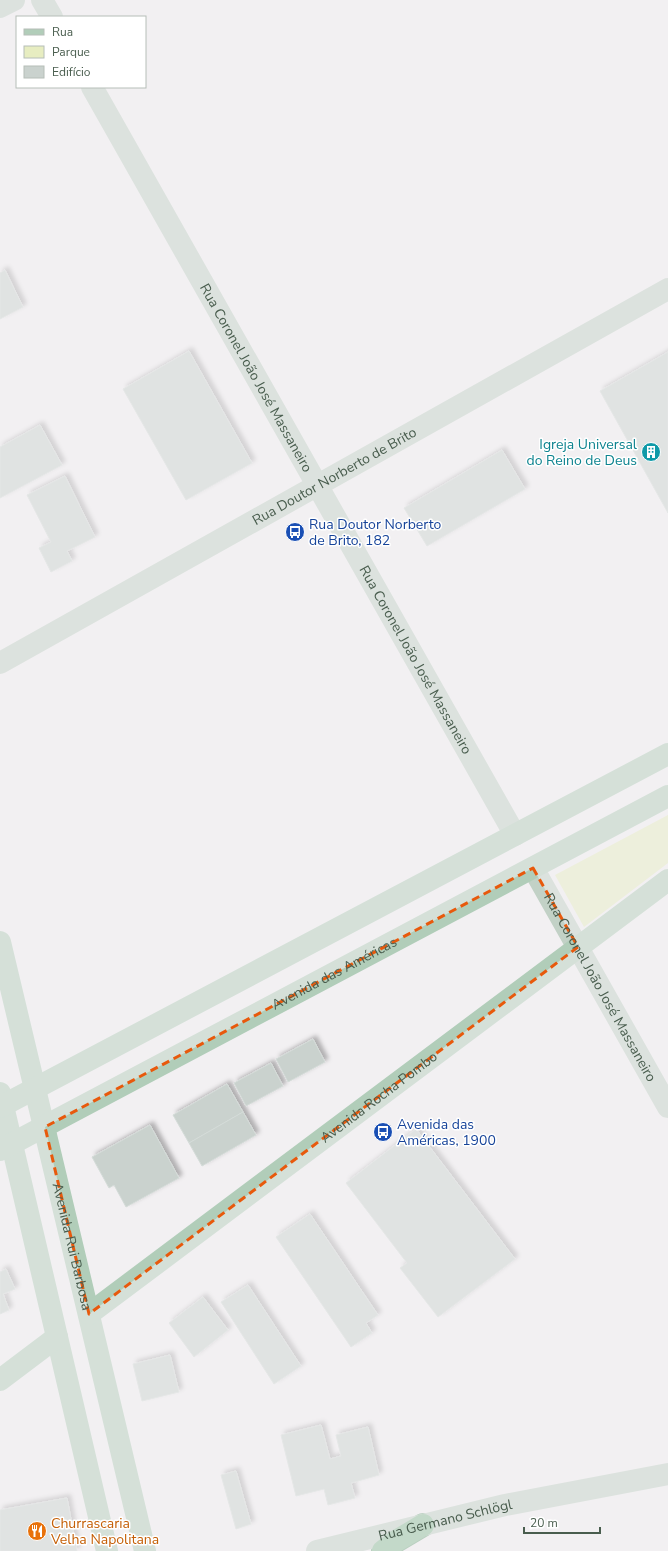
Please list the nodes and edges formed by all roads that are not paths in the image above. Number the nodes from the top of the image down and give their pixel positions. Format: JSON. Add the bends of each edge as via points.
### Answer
{"nodes":[{"id":1,"x":14,"y":0,"type":"edge"},
{"id":2,"x":42,"y":0,"type":"edge"},
{"id":3,"x":0,"y":7,"type":"edge"},
{"id":4,"x":51,"y":16,"type":"edge"},
{"id":5,"x":93,"y":88,"type":"edge"},
{"id":6,"x":668,"y":289,"type":"edge"},
{"id":7,"x":317,"y":486,"type":"junction"},
{"id":8,"x":0,"y":663,"type":"edge"},
{"id":9,"x":668,"y":754,"type":"edge"},
{"id":10,"x":668,"y":796,"type":"edge"},
{"id":11,"x":514,"y":835,"type":"junction"},
{"id":12,"x":533,"y":868,"type":"junction"},
{"id":13,"x":668,"y":880,"type":"edge"},
{"id":14,"x":0,"y":942,"type":"edge"},
{"id":15,"x":578,"y":948,"type":"junction"},
{"id":16,"x":35,"y":1089,"type":"junction"},
{"id":17,"x":1,"y":1102,"type":"edge"},
{"id":18,"x":668,"y":1107,"type":"edge"},
{"id":19,"x":44,"y":1127,"type":"junction"},
{"id":20,"x":6,"y":1147,"type":"edge"},
{"id":21,"x":89,"y":1314,"type":"junction"},
{"id":22,"x":57,"y":1337,"type":"junction"},
{"id":23,"x":0,"y":1380,"type":"edge"},
{"id":24,"x":668,"y":1474,"type":"edge"},
{"id":25,"x":423,"y":1524,"type":"junction"},
{"id":26,"x":106,"y":1551,"type":"edge"},
{"id":27,"x":145,"y":1551,"type":"edge"},
{"id":28,"x":317,"y":1551,"type":"edge"},
{"id":29,"x":383,"y":1551,"type":"edge"}],
"edges":[{"from":1,"to":3,"type":"street"},
{"from":2,"to":4,"type":"street"},
{"from":5,"to":7,"type":"street","name":"Rua Coronel João José Massaneiro"},
{"from":6,"to":7,"type":"street","name":"Rua Doutor Norberto de Brito"},
{"from":7,"to":8,"type":"street","name":"Rua Doutor Norberto de Brito"},
{"from":7,"to":11,"type":"street","name":"Rua Coronel João José Massaneiro"},
{"from":9,"to":11,"type":"main road"},
{"from":10,"to":12,"type":"main road","name":"Avenida das Américas"},
{"from":11,"to":16,"type":"main road"},
{"from":12,"to":15,"type":"street","name":"Rua Coronel João José Massaneiro"},
{"from":12,"to":19,"type":"main road","name":"Avenida das Américas"},
{"from":13,"to":15,"type":"main road","name":"Avenida Rocha Pombo"},
{"from":14,"to":16,"type":"main road","name":"Avenida Rui Barbosa"},
{"from":15,"to":18,"type":"street","name":"Rua Coronel João José Massaneiro"},
{"from":15,"to":21,"type":"main road","name":"Avenida Rocha Pombo"},
{"from":16,"to":17,"type":"main road"},
{"from":16,"to":19,"type":"main road","name":"Avenida Rui Barbosa"},
{"from":17,"to":20,"type":"main road"},
{"from":19,"to":20,"type":"main road","name":"Avenida das Américas"},
{"from":19,"to":21,"type":"main road","name":"Avenida Rui Barbosa"},
{"from":20,"to":22,"type":"main road"},
{"from":21,"to":27,"type":"main road","name":"Avenida Rui Barbosa"},
{"from":22,"to":23,"type":"main road"},
{"from":22,"to":26,"type":"main road"},
{"from":24,"to":25,"type":"street","name":"Rua Germano Schlögl"},
{"from":25,"to":28,"type":"street","name":"Rua Germano Schlögl"},
{"from":25,"to":29,"type":"highway"}]}
